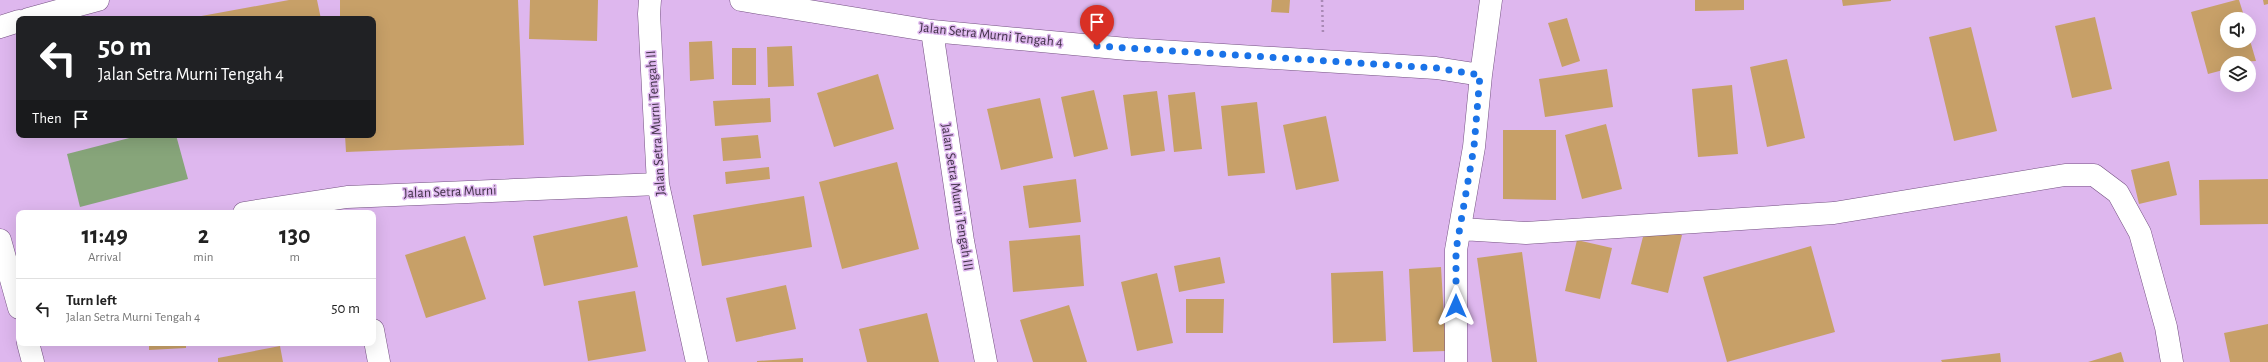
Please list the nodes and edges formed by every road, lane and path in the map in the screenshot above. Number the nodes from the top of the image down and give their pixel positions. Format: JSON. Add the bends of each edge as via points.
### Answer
{"nodes":[{"id":1,"x":98,"y":0,"type":"edge"},
{"id":2,"x":650,"y":0,"type":"edge"},
{"id":3,"x":742,"y":0,"type":"edge"},
{"id":4,"x":1322,"y":0,"type":"edge"},
{"id":5,"x":1491,"y":0,"type":"edge"},
{"id":6,"x":39,"y":16,"type":"edge"},
{"id":7,"x":16,"y":23,"type":"edge"},
{"id":8,"x":0,"y":27,"type":"edge"},
{"id":9,"x":932,"y":31,"type":"junction"},
{"id":10,"x":1324,"y":60,"type":"junction"},
{"id":11,"x":1480,"y":75,"type":"junction"},
{"id":12,"x":658,"y":184,"type":"junction"},
{"id":13,"x":348,"y":205,"type":"edge"},
{"id":14,"x":283,"y":210,"type":"edge"},
{"id":15,"x":1461,"y":229,"type":"junction"},
{"id":16,"x":6,"y":252,"type":"edge"},
{"id":17,"x":16,"y":295,"type":"edge"},
{"id":18,"x":29,"y":346,"type":"edge"},
{"id":19,"x":376,"y":346,"type":"edge"},
{"id":20,"x":33,"y":362,"type":"edge"},
{"id":21,"x":379,"y":362,"type":"edge"},
{"id":22,"x":697,"y":362,"type":"edge"},
{"id":23,"x":986,"y":362,"type":"edge"},
{"id":24,"x":1456,"y":362,"type":"edge"},
{"id":25,"x":2172,"y":362,"type":"edge"}],
"edges":[{"from":1,"to":6,"type":"street"},
{"from":2,"to":12,"type":"street","name":"Jalan Setra Murni Tengah II"},
{"from":3,"to":9,"type":"street","name":"Jalan Setra Murni Tengah 4"},
{"from":4,"to":10,"type":"path"},
{"from":5,"to":11,"type":"street"},
{"from":7,"to":8,"type":"street"},
{"from":9,"to":10,"type":"street","name":"Jalan Setra Murni Tengah 4","via":[[1127,49]]},
{"from":9,"to":23,"type":"street","name":"Jalan Setra Murni Tengah III","via":[[963,241]]},
{"from":10,"to":11,"type":"street","name":"Jalan Setra Murni Tengah 4","via":[[1436,68]]},
{"from":11,"to":15,"type":"street","via":[[1474,147]]},
{"from":12,"to":13,"type":"street","name":"Jalan Setra Murni"},
{"from":12,"to":22,"type":"street","name":"Jalan Setra Murni Tengah II"},
{"from":13,"to":14,"type":"street","name":"Jalan Setra Murni"},
{"from":15,"to":24,"type":"street","via":[[1456,250]]},
{"from":15,"to":25,"type":"street","via":[[1526,233],[1834,213],[2065,175],[2094,175],[2118,193],[2140,233],[2166,326]]},
{"from":16,"to":17,"type":"street"},
{"from":18,"to":20,"type":"street"},
{"from":19,"to":21,"type":"street"}]}
